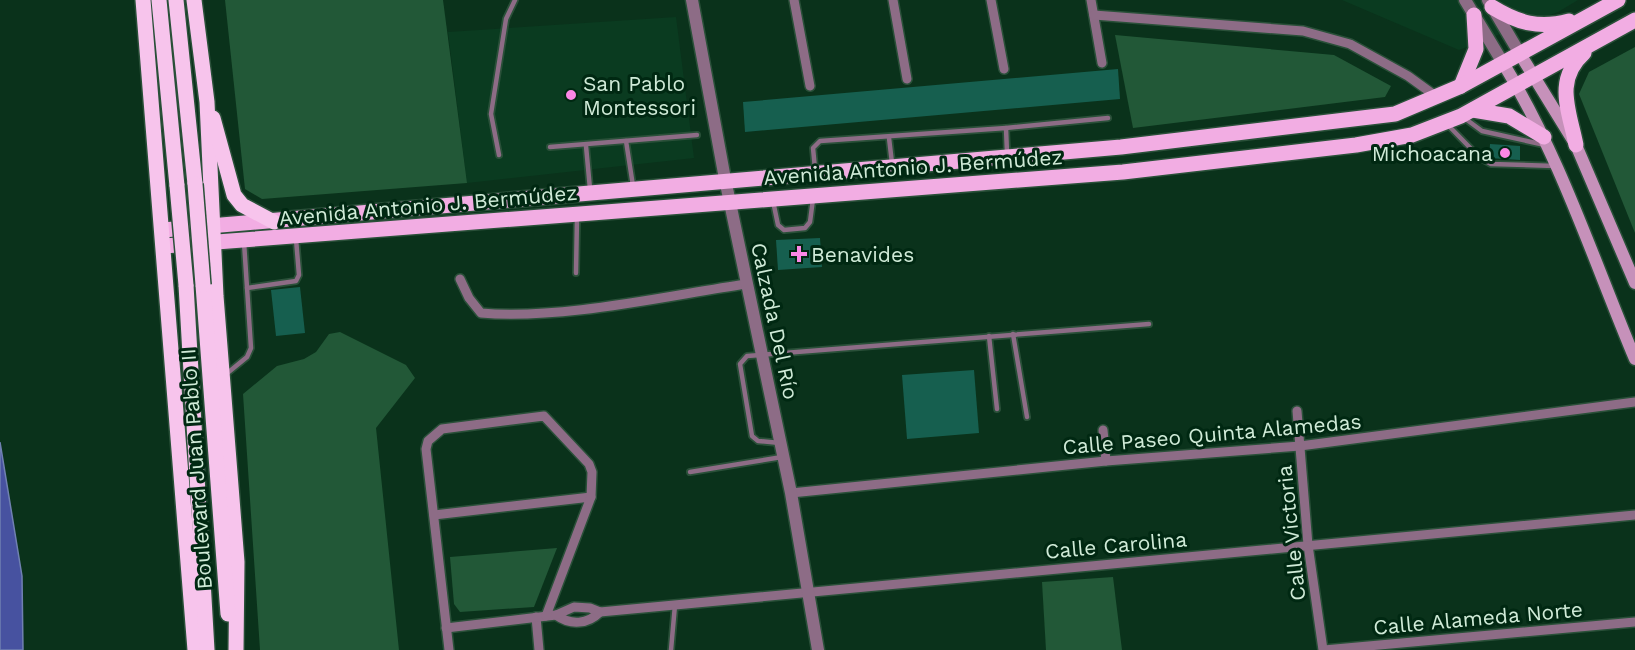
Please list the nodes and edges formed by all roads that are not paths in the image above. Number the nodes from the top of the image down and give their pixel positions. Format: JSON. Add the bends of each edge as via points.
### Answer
{"nodes":[{"id":1,"x":143,"y":0,"type":"edge"},
{"id":2,"x":159,"y":0,"type":"edge"},
{"id":3,"x":176,"y":0,"type":"edge"},
{"id":4,"x":194,"y":0,"type":"edge"},
{"id":5,"x":515,"y":0,"type":"edge"},
{"id":6,"x":692,"y":0,"type":"edge"},
{"id":7,"x":794,"y":0,"type":"edge"},
{"id":8,"x":893,"y":0,"type":"edge"},
{"id":9,"x":991,"y":0,"type":"edge"},
{"id":10,"x":1091,"y":0,"type":"edge"},
{"id":11,"x":1465,"y":0,"type":"edge"},
{"id":12,"x":1618,"y":0,"type":"edge"},
{"id":13,"x":1490,"y":3,"type":"edge"},
{"id":14,"x":1094,"y":15,"type":"junction"},
{"id":15,"x":1474,"y":15,"type":"junction"},
{"id":16,"x":1590,"y":16,"type":"junction"},
{"id":17,"x":1635,"y":20,"type":"edge"},
{"id":18,"x":1602,"y":38,"type":"junction"},
{"id":19,"x":1520,"y":54,"type":"junction"},
{"id":20,"x":1102,"y":63,"type":"dead end"},
{"id":21,"x":1503,"y":63,"type":"junction"},
{"id":22,"x":1004,"y":69,"type":"dead end"},
{"id":23,"x":1533,"y":75,"type":"junction"},
{"id":24,"x":908,"y":79,"type":"dead end"},
{"id":25,"x":1516,"y":85,"type":"junction"},
{"id":26,"x":810,"y":86,"type":"dead end"},
{"id":27,"x":1461,"y":86,"type":"junction"},
{"id":28,"x":1438,"y":98,"type":"junction"},
{"id":29,"x":207,"y":102,"type":"junction"},
{"id":30,"x":1467,"y":113,"type":"junction"},
{"id":31,"x":1108,"y":118,"type":"dead end"},
{"id":32,"x":1446,"y":122,"type":"junction"},
{"id":33,"x":1006,"y":128,"type":"junction"},
{"id":34,"x":697,"y":135,"type":"dead end"},
{"id":35,"x":889,"y":138,"type":"junction"},
{"id":36,"x":626,"y":141,"type":"junction"},
{"id":37,"x":1546,"y":141,"type":"junction"},
{"id":38,"x":1576,"y":145,"type":"junction"},
{"id":39,"x":586,"y":146,"type":"junction"},
{"id":40,"x":550,"y":147,"type":"dead end"},
{"id":41,"x":499,"y":155,"type":"dead end"},
{"id":42,"x":1008,"y":156,"type":"junction"},
{"id":43,"x":892,"y":166,"type":"junction"},
{"id":44,"x":1557,"y":166,"type":"junction"},
{"id":45,"x":815,"y":172,"type":"junction"},
{"id":46,"x":158,"y":177,"type":"junction"},
{"id":47,"x":725,"y":179,"type":"junction"},
{"id":48,"x":202,"y":182,"type":"junction"},
{"id":49,"x":633,"y":188,"type":"junction"},
{"id":50,"x":590,"y":192,"type":"junction"},
{"id":51,"x":813,"y":196,"type":"junction"},
{"id":52,"x":773,"y":199,"type":"junction"},
{"id":53,"x":730,"y":202,"type":"junction"},
{"id":54,"x":577,"y":214,"type":"junction"},
{"id":55,"x":274,"y":222,"type":"junction"},
{"id":56,"x":213,"y":226,"type":"junction"},
{"id":57,"x":296,"y":237,"type":"junction"},
{"id":58,"x":164,"y":238,"type":"junction"},
{"id":59,"x":244,"y":241,"type":"junction"},
{"id":60,"x":213,"y":242,"type":"junction"},
{"id":61,"x":576,"y":273,"type":"dead end"},
{"id":62,"x":460,"y":279,"type":"dead end"},
{"id":63,"x":1635,"y":283,"type":"edge"},
{"id":64,"x":746,"y":284,"type":"junction"},
{"id":65,"x":167,"y":287,"type":"junction"},
{"id":66,"x":209,"y":288,"type":"junction"},
{"id":67,"x":247,"y":288,"type":"junction"},
{"id":68,"x":1149,"y":324,"type":"dead end"},
{"id":69,"x":1013,"y":334,"type":"junction"},
{"id":70,"x":989,"y":336,"type":"junction"},
{"id":71,"x":761,"y":355,"type":"junction"},
{"id":72,"x":1635,"y":359,"type":"edge"},
{"id":73,"x":222,"y":376,"type":"junction"},
{"id":74,"x":1635,"y":402,"type":"edge"},
{"id":75,"x":997,"y":410,"type":"dead end"},
{"id":76,"x":1297,"y":411,"type":"dead end"},
{"id":77,"x":1027,"y":417,"type":"dead end"},
{"id":78,"x":1103,"y":430,"type":"dead end"},
{"id":79,"x":780,"y":443,"type":"junction"},
{"id":80,"x":1300,"y":446,"type":"junction"},
{"id":81,"x":783,"y":457,"type":"junction"},
{"id":82,"x":1106,"y":461,"type":"junction"},
{"id":83,"x":690,"y":472,"type":"dead end"},
{"id":84,"x":791,"y":494,"type":"junction"},
{"id":85,"x":591,"y":497,"type":"junction"},
{"id":86,"x":434,"y":514,"type":"junction"},
{"id":87,"x":1635,"y":514,"type":"edge"},
{"id":88,"x":1308,"y":545,"type":"junction"},
{"id":89,"x":807,"y":592,"type":"junction"},
{"id":90,"x":675,"y":605,"type":"junction"},
{"id":91,"x":600,"y":612,"type":"junction"},
{"id":92,"x":551,"y":616,"type":"junction"},
{"id":93,"x":536,"y":618,"type":"junction"},
{"id":94,"x":1635,"y":622,"type":"edge"},
{"id":95,"x":446,"y":628,"type":"junction"},
{"id":96,"x":195,"y":650,"type":"edge"},
{"id":97,"x":207,"y":650,"type":"edge"},
{"id":98,"x":231,"y":650,"type":"edge"},
{"id":99,"x":236,"y":650,"type":"edge"},
{"id":100,"x":449,"y":650,"type":"edge"},
{"id":101,"x":539,"y":650,"type":"edge"},
{"id":102,"x":671,"y":650,"type":"edge"},
{"id":103,"x":818,"y":650,"type":"edge"},
{"id":104,"x":1324,"y":650,"type":"edge"}],
"edges":[{"from":1,"to":46,"type":"highway"},
{"from":2,"to":97,"type":"highway","name":"Boulevard Juan Pablo II","bridge":true,"via":[[186,285]]},
{"from":3,"to":48,"type":"highway"},
{"from":4,"to":29,"type":"highway"},
{"from":5,"to":41,"type":"lane","via":[[506,19],[491,114]]},
{"from":6,"to":47,"type":"street","name":"Calzada Del Río"},
{"from":7,"to":26,"type":"street"},
{"from":8,"to":24,"type":"street"},
{"from":9,"to":22,"type":"street"},
{"from":10,"to":14,"type":"street"},
{"from":11,"to":15,"type":"street"},
{"from":12,"to":16,"type":"main road","name":"Avenida Antonio J. Bermúdez"},
{"from":13,"to":16,"type":"main road","via":[[1509,18],[1536,26]]},
{"from":13,"to":19,"type":"street"},
{"from":14,"to":20,"type":"street"},
{"from":14,"to":28,"type":"street","via":[[1312,33],[1350,44],[1408,76]]},
{"from":15,"to":21,"type":"street"},
{"from":15,"to":27,"type":"main road","via":[[1476,49]]},
{"from":16,"to":19,"type":"main road","name":"Avenida Antonio J. Bermúdez"},
{"from":17,"to":18,"type":"main road","name":"Avenida Antonio J. Bermúdez"},
{"from":18,"to":23,"type":"main road","name":"Avenida Antonio J. Bermúdez"},
{"from":18,"to":38,"type":"main road","via":[[1575,61],[1567,76],[1566,96]]},
{"from":19,"to":21,"type":"main road","name":"Avenida Antonio J. Bermúdez"},
{"from":19,"to":23,"type":"main road"},
{"from":21,"to":25,"type":"main road"},
{"from":21,"to":27,"type":"main road","name":"Avenida Antonio J. Bermúdez"},
{"from":23,"to":25,"type":"main road","name":"Avenida Antonio J. Bermúdez"},
{"from":23,"to":38,"type":"main road"},
{"from":25,"to":30,"type":"main road","name":"Avenida Antonio J. Bermúdez"},
{"from":25,"to":37,"type":"main road"},
{"from":27,"to":28,"type":"main road","name":"Avenida Antonio J. Bermúdez"},
{"from":28,"to":42,"type":"main road","name":"Avenida Antonio J. Bermúdez","via":[[1395,114],[1121,147]]},
{"from":29,"to":48,"type":"highway"},
{"from":29,"to":55,"type":"highway","via":[[234,195],[242,205]]},
{"from":30,"to":32,"type":"main road","name":"Avenida Antonio J. Bermúdez"},
{"from":30,"to":37,"type":"main road","via":[[1509,116]]},
{"from":31,"to":33,"type":"lane"},
{"from":32,"to":44,"type":"lane","via":[[1480,158],[1491,164]]},
{"from":32,"to":51,"type":"main road","name":"Avenida Antonio J. Bermúdez","via":[[1412,135],[1356,145],[1123,172]]},
{"from":33,"to":35,"type":"lane"},
{"from":33,"to":42,"type":"lane"},
{"from":34,"to":36,"type":"lane"},
{"from":35,"to":43,"type":"lane"},
{"from":35,"to":45,"type":"lane","via":[[820,141],[813,148]]},
{"from":36,"to":39,"type":"lane"},
{"from":36,"to":49,"type":"lane"},
{"from":37,"to":44,"type":"main road"},
{"from":38,"to":63,"type":"main road"},
{"from":39,"to":40,"type":"lane"},
{"from":39,"to":50,"type":"lane"},
{"from":42,"to":43,"type":"main road","name":"Avenida Antonio J. Bermúdez"},
{"from":43,"to":45,"type":"main road","name":"Avenida Antonio J. Bermúdez"},
{"from":44,"to":72,"type":"main road"},
{"from":45,"to":47,"type":"main road","name":"Avenida Antonio J. Bermúdez"},
{"from":46,"to":48,"type":"highway","via":[[183,191],[199,189]]},
{"from":46,"to":58,"type":"highway"},
{"from":47,"to":49,"type":"main road","name":"Avenida Antonio J. Bermúdez"},
{"from":47,"to":53,"type":"street","name":"Calzada Del Río"},
{"from":48,"to":56,"type":"highway"},
{"from":48,"to":66,"type":"highway","bridge":true},
{"from":49,"to":50,"type":"main road","name":"Avenida Antonio J. Bermúdez"},
{"from":50,"to":55,"type":"main road","name":"Avenida Antonio J. Bermúdez"},
{"from":51,"to":52,"type":"main road","name":"Avenida Antonio J. Bermúdez"},
{"from":51,"to":52,"type":"lane","via":[[810,222],[805,228],[784,230],[778,225]]},
{"from":52,"to":53,"type":"main road","name":"Avenida Antonio J. Bermúdez"},
{"from":53,"to":54,"type":"main road","name":"Avenida Antonio J. Bermúdez"},
{"from":53,"to":64,"type":"street","name":"Calzada Del Río"},
{"from":54,"to":57,"type":"main road","name":"Avenida Antonio J. Bermúdez"},
{"from":54,"to":61,"type":"lane"},
{"from":55,"to":56,"type":"main road","name":"Avenida Antonio J. Bermúdez"},
{"from":56,"to":58,"type":"main road","name":"Avenida Antonio J. Bermúdez"},
{"from":56,"to":60,"type":"highway"},
{"from":57,"to":59,"type":"main road","name":"Avenida Antonio J. Bermúdez"},
{"from":57,"to":67,"type":"lane","via":[[296,281]]},
{"from":58,"to":60,"type":"main road","name":"Avenida Antonio J. Bermúdez"},
{"from":58,"to":65,"type":"highway"},
{"from":59,"to":60,"type":"main road","name":"Avenida Antonio J. Bermúdez"},
{"from":59,"to":67,"type":"lane"},
{"from":60,"to":66,"type":"highway"},
{"from":62,"to":64,"type":"street","via":[[481,312],[500,314],[570,310]]},
{"from":64,"to":71,"type":"street","name":"Calzada Del Río"},
{"from":65,"to":66,"type":"highway","via":[[189,274],[205,279]]},
{"from":65,"to":96,"type":"highway"},
{"from":66,"to":73,"type":"highway"},
{"from":66,"to":98,"type":"highway","name":"Boulevard Juan Pablo II"},
{"from":67,"to":73,"type":"lane","via":[[250,353]]},
{"from":68,"to":69,"type":"lane"},
{"from":69,"to":70,"type":"lane"},
{"from":69,"to":77,"type":"lane"},
{"from":70,"to":71,"type":"lane"},
{"from":70,"to":75,"type":"lane"},
{"from":71,"to":79,"type":"street","name":"Calzada Del Río"},
{"from":71,"to":79,"type":"lane","via":[[744,358],[740,364],[752,436],[758,441]]},
{"from":73,"to":99,"type":"highway","via":[[237,562]]},
{"from":74,"to":80,"type":"street","name":"Calle Paseo Quinta Alamedas"},
{"from":76,"to":80,"type":"street","name":"Calle Victoria"},
{"from":78,"to":82,"type":"street"},
{"from":79,"to":81,"type":"street","name":"Calzada Del Río"},
{"from":80,"to":82,"type":"street","name":"Calle Paseo Quinta Alamedas"},
{"from":80,"to":88,"type":"street","name":"Calle Victoria"},
{"from":81,"to":83,"type":"lane"},
{"from":81,"to":84,"type":"street","name":"Calzada Del Río"},
{"from":82,"to":84,"type":"street","name":"Calle Paseo Quinta Alamedas"},
{"from":84,"to":89,"type":"street","name":"Calzada Del Río"},
{"from":85,"to":86,"type":"street"},
{"from":85,"to":86,"type":"street","via":[[589,464],[552,421],[541,415],[442,429],[434,435],[426,449]]},
{"from":85,"to":92,"type":"street"},
{"from":86,"to":95,"type":"street"},
{"from":87,"to":88,"type":"street","name":"Calle Carolina"},
{"from":88,"to":89,"type":"street","name":"Calle Carolina"},
{"from":88,"to":104,"type":"street","name":"Calle Victoria"},
{"from":89,"to":90,"type":"street","name":"Calle Carolina"},
{"from":89,"to":103,"type":"street","name":"Calzada Del Río"},
{"from":90,"to":91,"type":"street","name":"Calle Carolina"},
{"from":90,"to":102,"type":"lane"},
{"from":91,"to":92,"type":"street","name":"Calle Carolina","via":[[579,607]]},
{"from":91,"to":92,"type":"street","name":"Calle Carolina","via":[[590,620],[576,623]]},
{"from":92,"to":93,"type":"street","name":"Calle Carolina"},
{"from":93,"to":95,"type":"street","name":"Calle Carolina"},
{"from":93,"to":101,"type":"street"},
{"from":94,"to":104,"type":"street","name":"Calle Alameda Norte"},
{"from":95,"to":100,"type":"street"}]}
